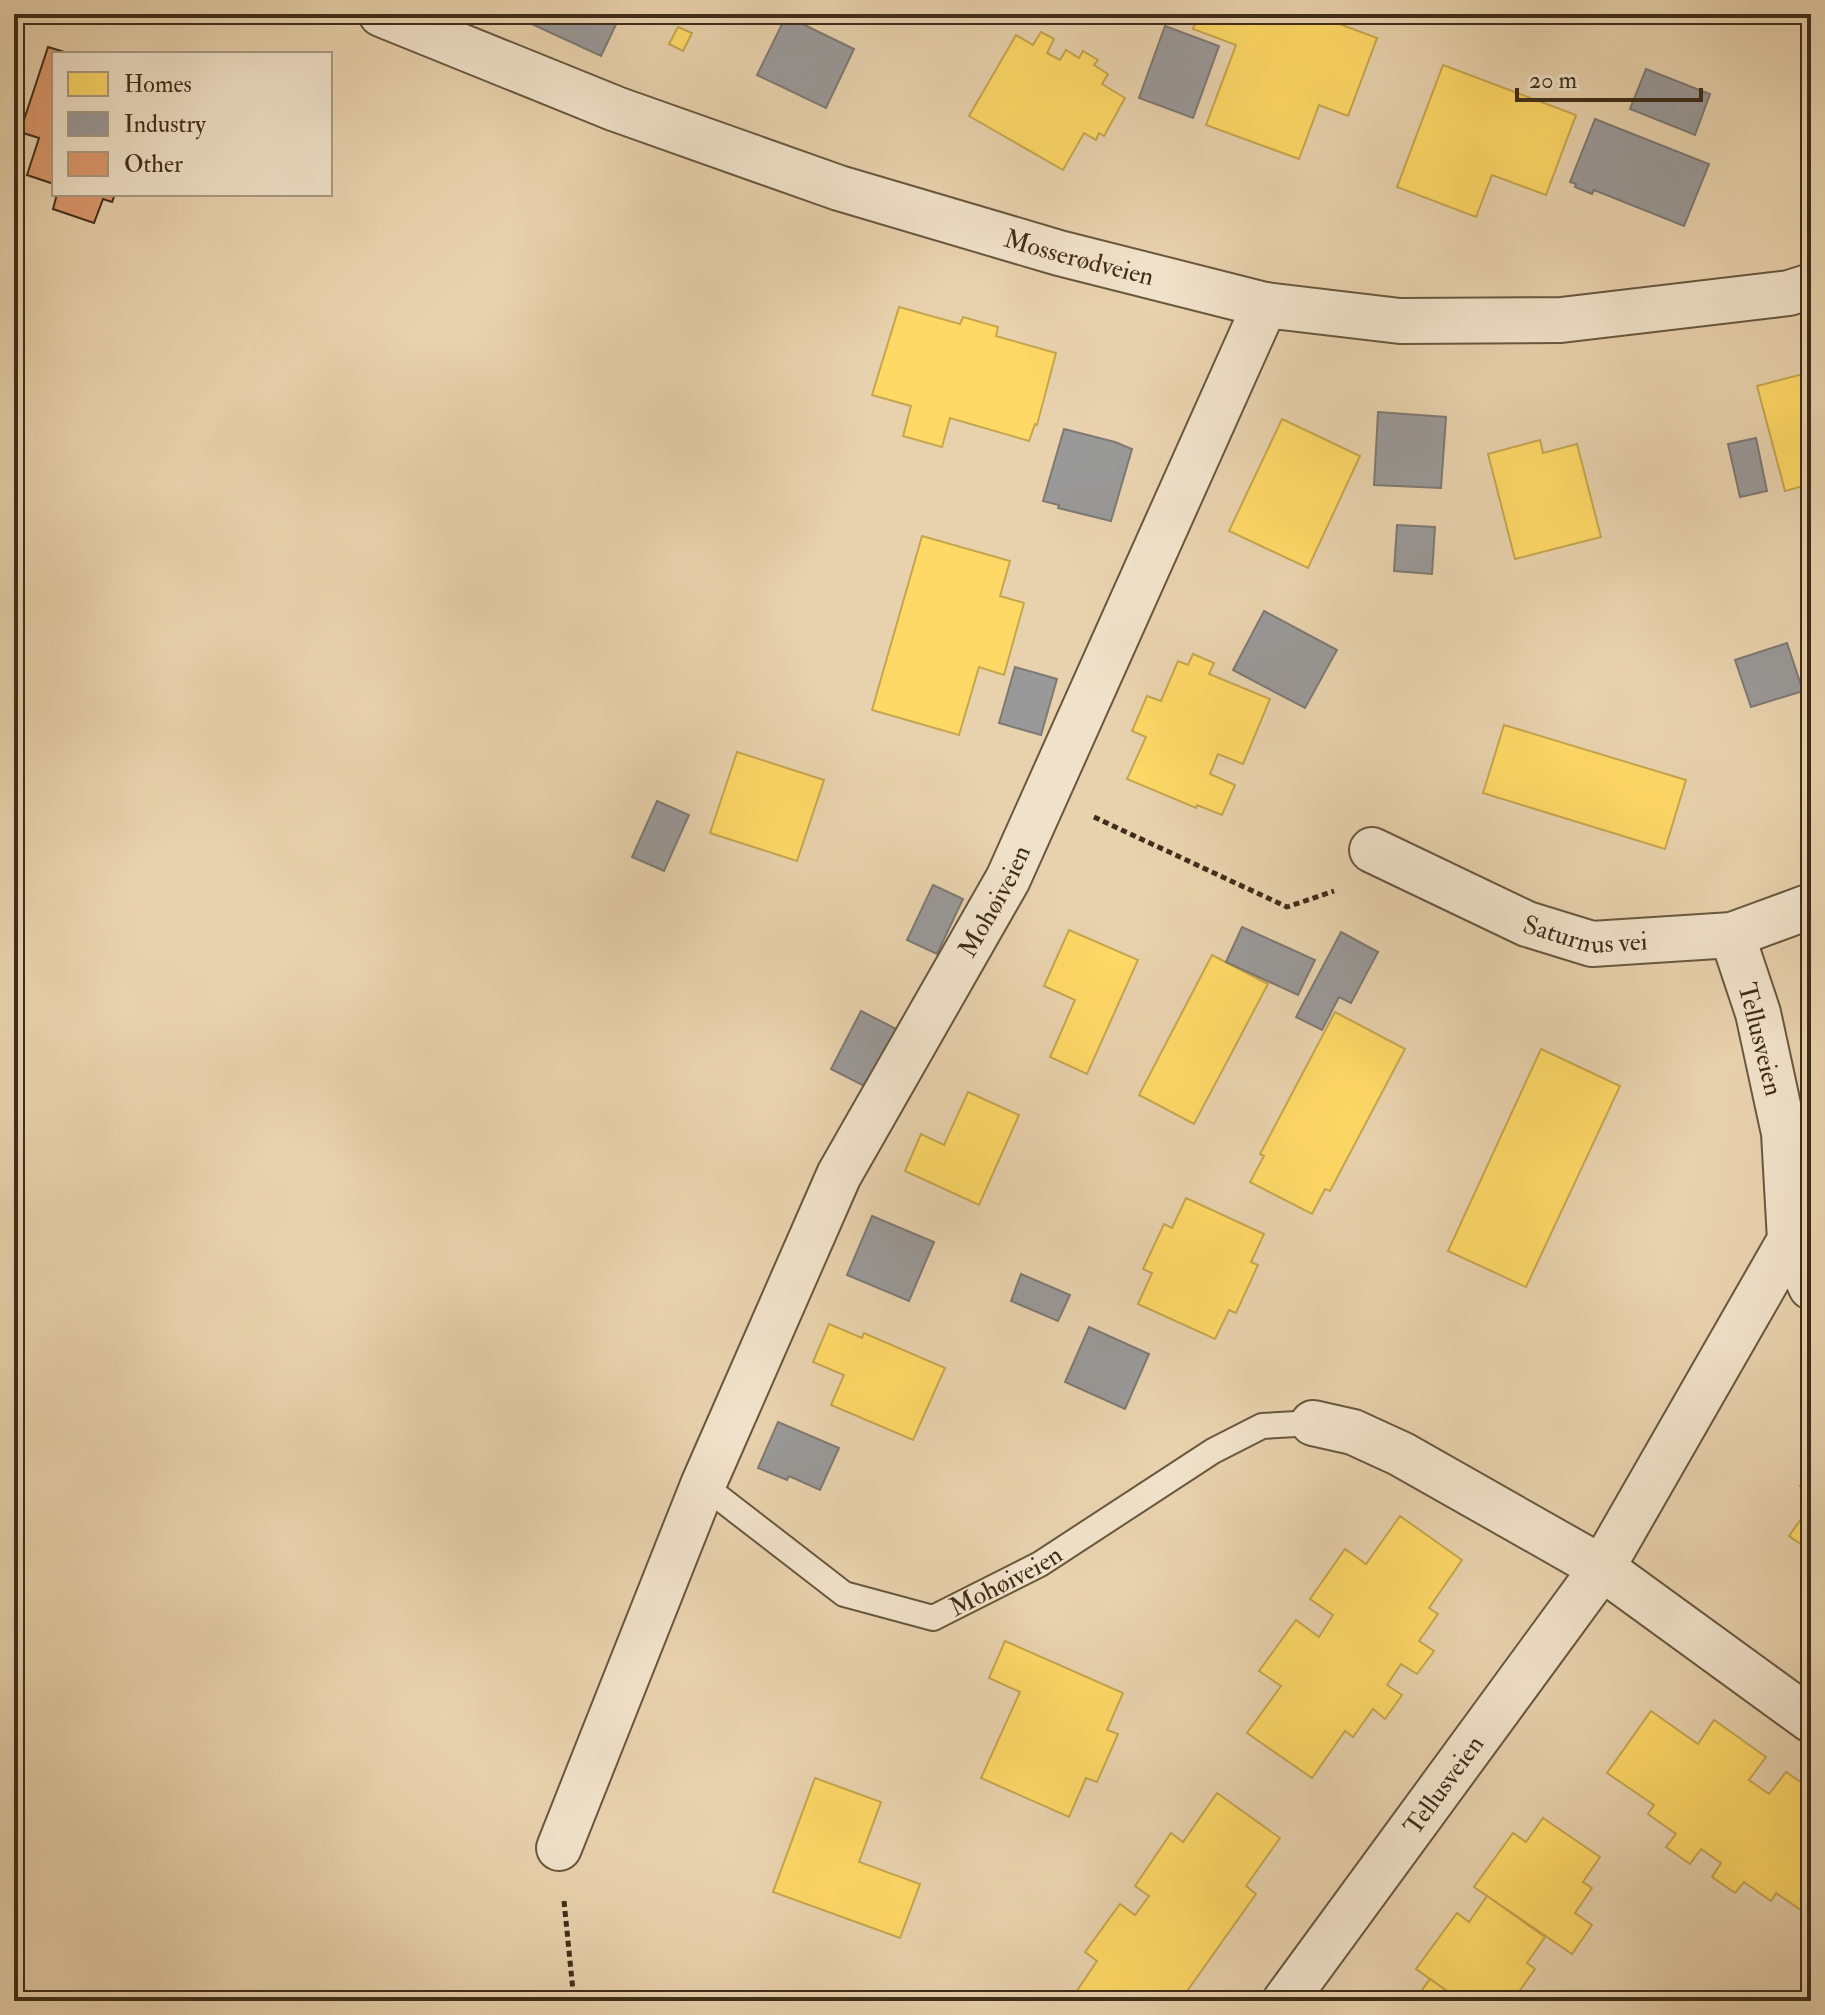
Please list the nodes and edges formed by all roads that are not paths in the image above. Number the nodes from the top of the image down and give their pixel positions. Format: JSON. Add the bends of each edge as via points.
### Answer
{"nodes":[{"id":1,"x":381,"y":14,"type":"edge"},
{"id":2,"x":1811,"y":286,"type":"edge"},
{"id":3,"x":1265,"y":305,"type":"junction"},
{"id":4,"x":1372,"y":850,"type":"road end"},
{"id":5,"x":1811,"y":906,"type":"edge"},
{"id":6,"x":1732,"y":935,"type":"junction"},
{"id":7,"x":1790,"y":1240,"type":"junction"},
{"id":8,"x":1811,"y":1287,"type":"edge"},
{"id":9,"x":1313,"y":1423,"type":"joint"},
{"id":10,"x":703,"y":1485,"type":"junction"},
{"id":11,"x":1602,"y":1568,"type":"junction"},
{"id":12,"x":1811,"y":1720,"type":"edge"},
{"id":13,"x":559,"y":1848,"type":"road end"},
{"id":14,"x":1285,"y":2001,"type":"edge"}],
"edges":[{"from":1,"to":3,"type":"street","name":"Mosserødveien","via":[[616,109],[839,188],[1059,253]]},
{"from":2,"to":3,"type":"street","name":"Mosserødveien","via":[[1561,320],[1400,321]]},
{"from":3,"to":10,"type":"street","name":"Mohøiveien","via":[[1008,879],[839,1175]]},
{"from":4,"to":6,"type":"street","name":"Saturnus vei","via":[[1527,924],[1592,944]]},
{"from":5,"to":6,"type":"street","name":"Saturnus vei"},
{"from":6,"to":7,"type":"street","name":"Tellusveien","via":[[1758,1013],[1784,1133]]},
{"from":7,"to":8,"type":"street","name":"Tellusveien"},
{"from":7,"to":11,"type":"street","name":"Tellusveien"},
{"from":9,"to":10,"type":"lane","name":"Mohøiveien","via":[[1262,1426],[1213,1451],[1040,1564],[933,1618],[844,1594]]},
{"from":9,"to":11,"type":"street","via":[[1353,1432],[1401,1454]]},
{"from":10,"to":13,"type":"street","name":"Mohøiveien"},
{"from":11,"to":12,"type":"street"},
{"from":11,"to":14,"type":"street","name":"Tellusveien"}]}
